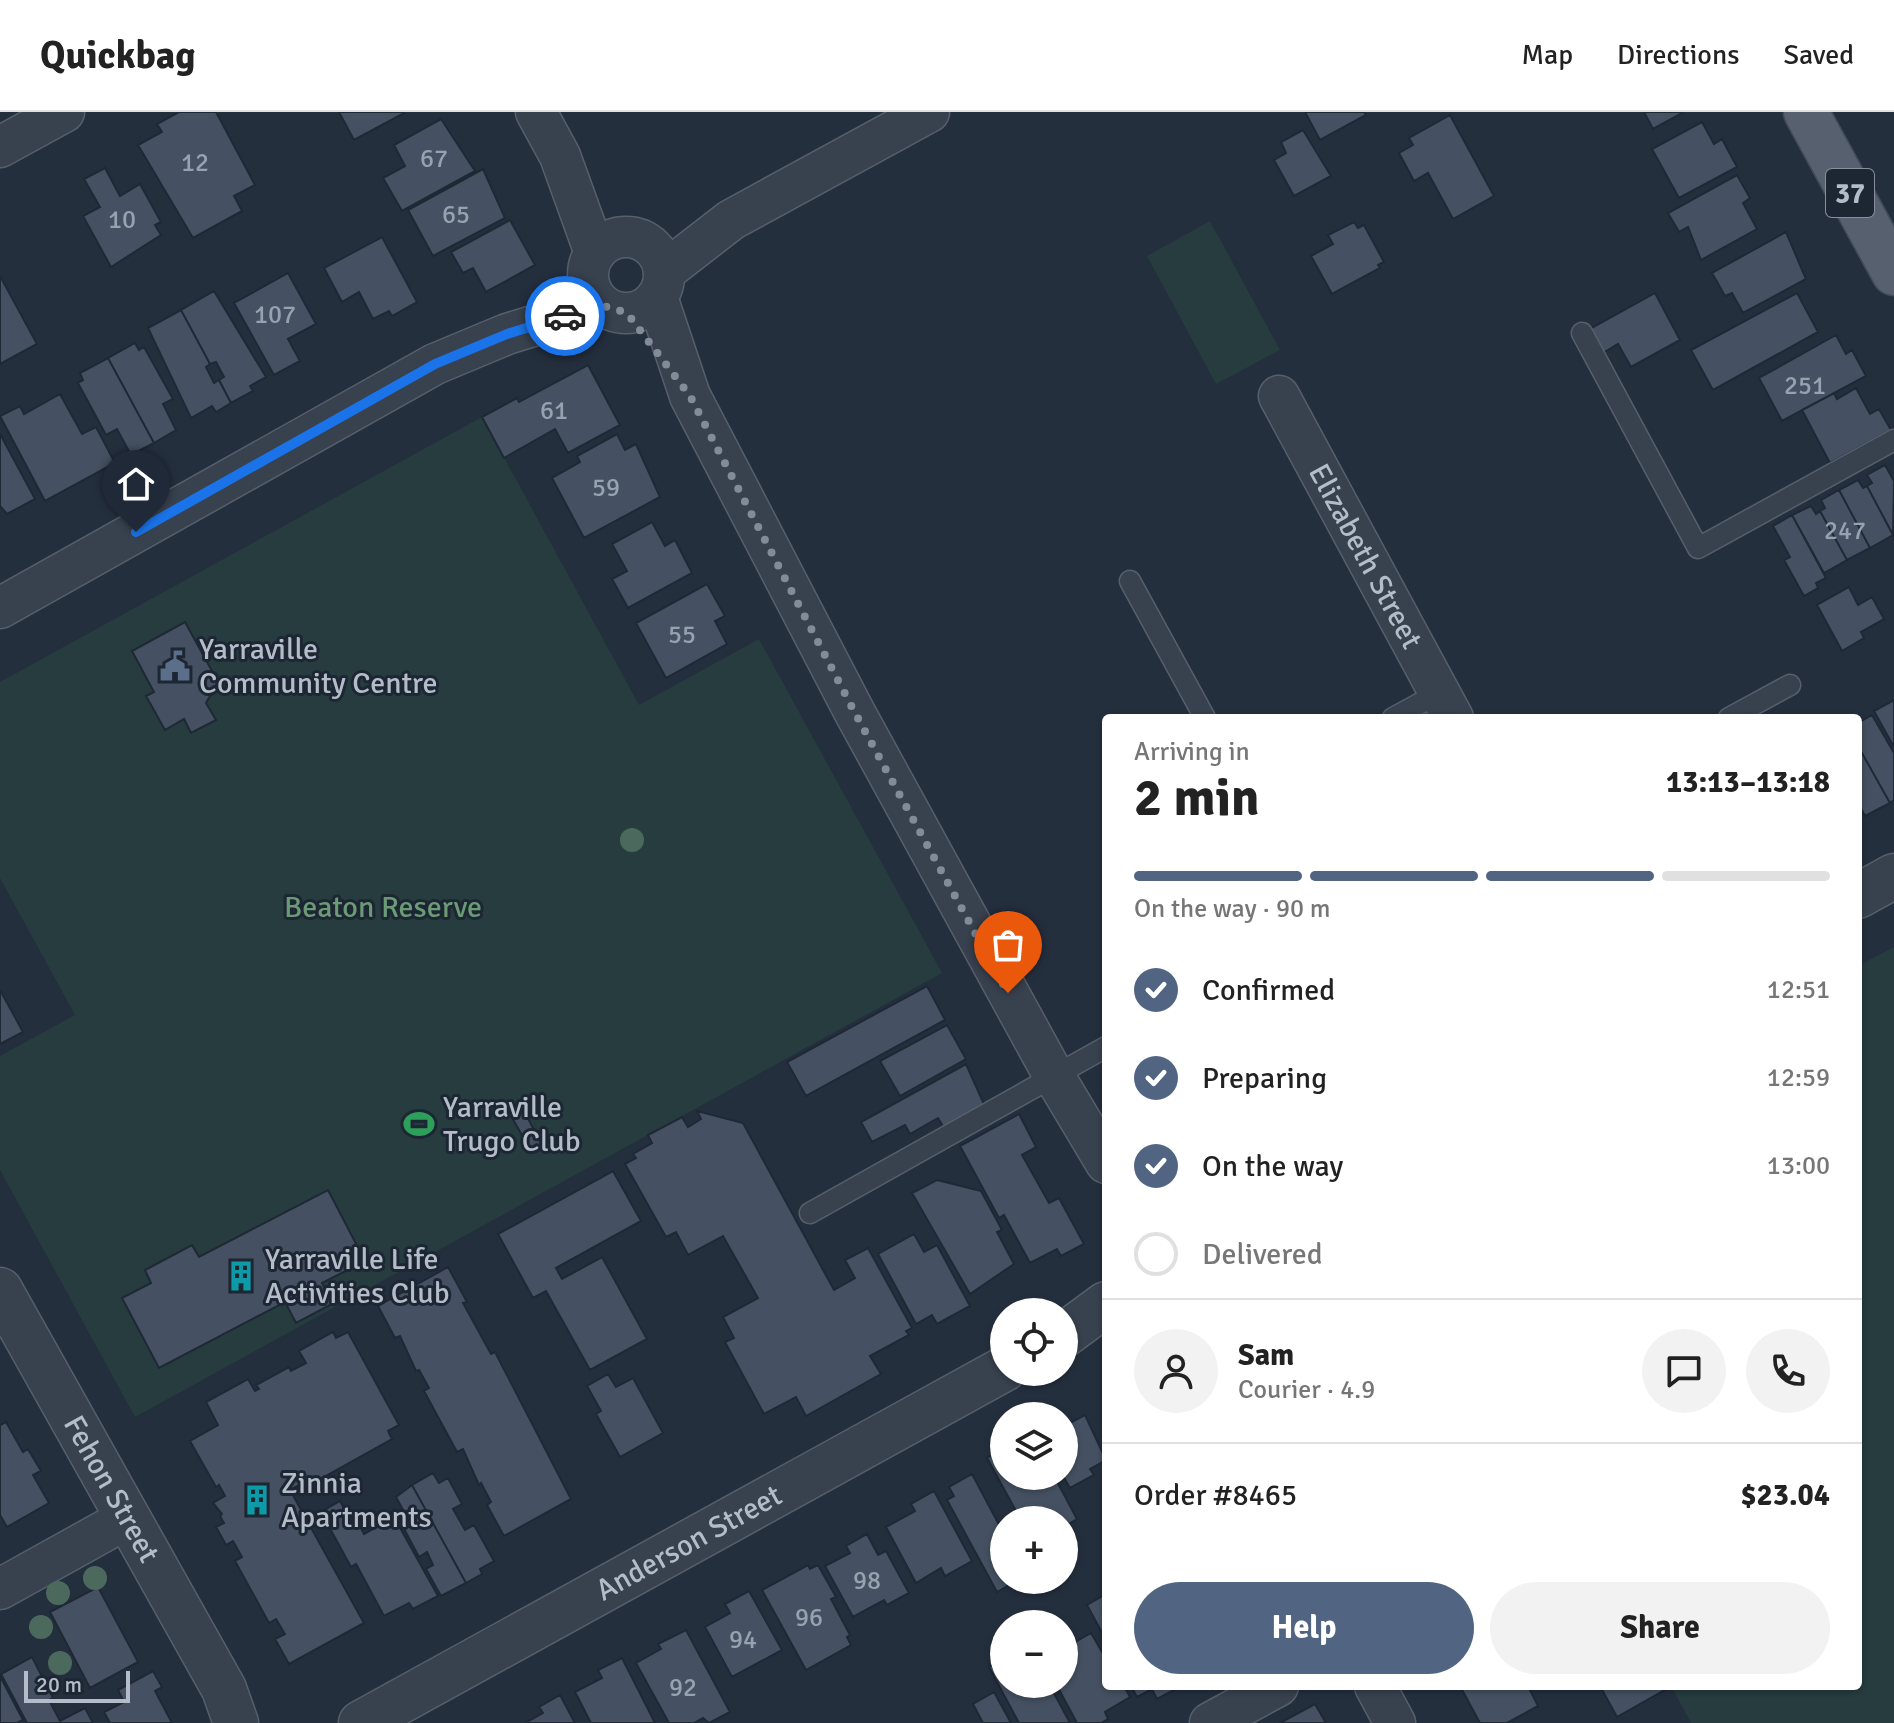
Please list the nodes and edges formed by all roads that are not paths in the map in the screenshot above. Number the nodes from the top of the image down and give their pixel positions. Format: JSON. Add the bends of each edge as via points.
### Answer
{"nodes":[{"id":1,"x":64,"y":112,"type":"edge"},
{"id":2,"x":536,"y":112,"type":"edge"},
{"id":3,"x":929,"y":112,"type":"edge"},
{"id":4,"x":1806,"y":112,"type":"edge"},
{"id":5,"x":0,"y":147,"type":"edge"},
{"id":6,"x":1894,"y":273,"type":"edge"},
{"id":7,"x":626,"y":275,"type":"junction"},
{"id":8,"x":1582,"y":333,"type":"dead end"},
{"id":9,"x":1279,"y":396,"type":"dead end"},
{"id":10,"x":1894,"y":440,"type":"edge"},
{"id":11,"x":1130,"y":581,"type":"dead end"},
{"id":12,"x":0,"y":608,"type":"edge"},
{"id":13,"x":1790,"y":685,"type":"dead end"},
{"id":14,"x":1446,"y":705,"type":"edge"},
{"id":15,"x":1203,"y":714,"type":"edge"},
{"id":16,"x":1409,"y":714,"type":"edge"},
{"id":17,"x":1736,"y":714,"type":"edge"},
{"id":18,"x":1894,"y":876,"type":"edge"},
{"id":19,"x":1862,"y":894,"type":"edge"},
{"id":20,"x":1102,"y":1049,"type":"edge"},
{"id":21,"x":1054,"y":1076,"type":"junction"},
{"id":22,"x":1102,"y":1156,"type":"edge"},
{"id":23,"x":810,"y":1213,"type":"dead end"},
{"id":24,"x":0,"y":1290,"type":"edge"},
{"id":25,"x":990,"y":1377,"type":"edge"},
{"id":26,"x":126,"y":1519,"type":"junction"},
{"id":27,"x":0,"y":1589,"type":"edge"},
{"id":28,"x":1271,"y":1690,"type":"edge"},
{"id":29,"x":1377,"y":1690,"type":"edge"},
{"id":30,"x":230,"y":1706,"type":"edge"},
{"id":31,"x":367,"y":1721,"type":"edge"},
{"id":32,"x":260,"y":1723,"type":"edge"},
{"id":33,"x":1210,"y":1723,"type":"edge"},
{"id":34,"x":1395,"y":1723,"type":"edge"}],
"edges":[{"from":1,"to":5,"type":"street"},
{"from":2,"to":7,"type":"street"},
{"from":3,"to":7,"type":"street"},
{"from":4,"to":6,"type":"main road","number":"37"},
{"from":7,"to":12,"type":"street","via":[[435,364]]},
{"from":7,"to":21,"type":"street","via":[[855,713]]},
{"from":8,"to":10,"type":"lane","via":[[1698,548]]},
{"from":9,"to":14,"type":"street","name":"Elizabeth Street"},
{"from":11,"to":15,"type":"lane"},
{"from":13,"to":17,"type":"lane"},
{"from":14,"to":16,"type":"lane"},
{"from":18,"to":19,"type":"street"},
{"from":20,"to":21,"type":"lane"},
{"from":21,"to":22,"type":"street"},
{"from":21,"to":23,"type":"lane"},
{"from":24,"to":26,"type":"street","name":"Fehon Street"},
{"from":25,"to":31,"type":"street","name":"Anderson Street"},
{"from":26,"to":27,"type":"street"},
{"from":26,"to":30,"type":"street","name":"Fehon Street"},
{"from":28,"to":33,"type":"street"},
{"from":29,"to":34,"type":"street"},
{"from":30,"to":32,"type":"street","name":"Fehon Street"}]}
